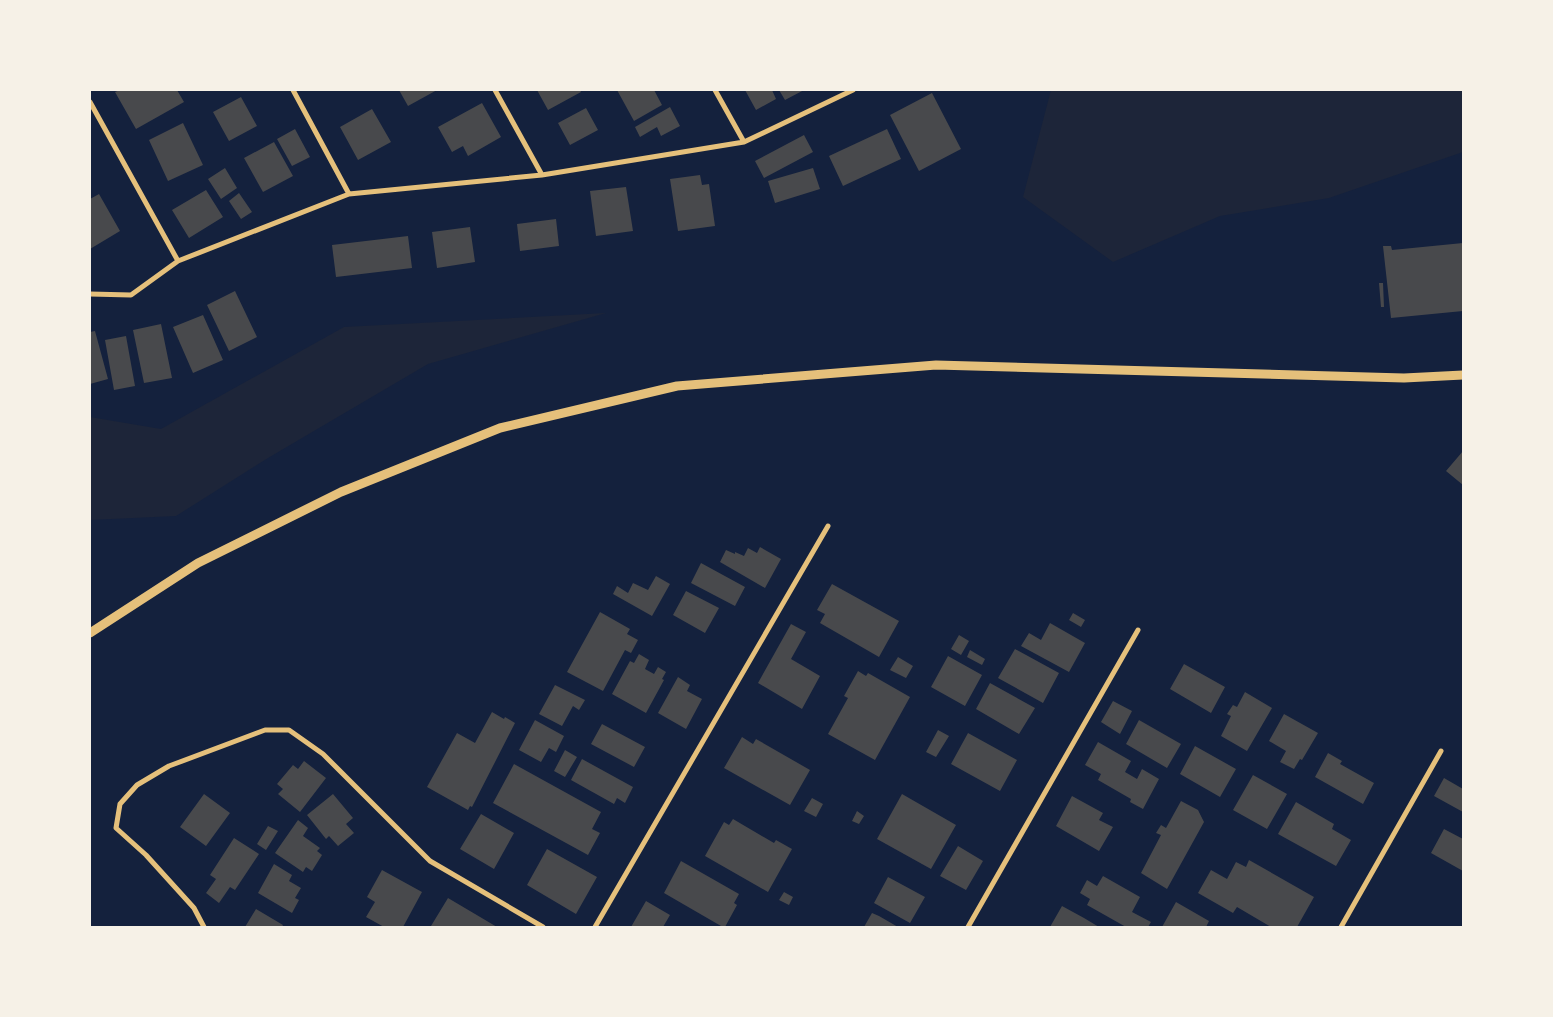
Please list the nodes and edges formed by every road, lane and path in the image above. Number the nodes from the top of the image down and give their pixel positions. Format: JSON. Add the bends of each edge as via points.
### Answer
{"nodes":[{"id":1,"x":293,"y":90,"type":"edge"},
{"id":2,"x":495,"y":90,"type":"edge"},
{"id":3,"x":715,"y":90,"type":"edge"},
{"id":4,"x":853,"y":90,"type":"edge"},
{"id":5,"x":90,"y":102,"type":"edge"},
{"id":6,"x":744,"y":142,"type":"junction"},
{"id":7,"x":542,"y":175,"type":"junction"},
{"id":8,"x":349,"y":194,"type":"junction"},
{"id":9,"x":178,"y":261,"type":"junction"},
{"id":10,"x":90,"y":294,"type":"edge"},
{"id":11,"x":1463,"y":375,"type":"edge"},
{"id":12,"x":828,"y":526,"type":"dead end"},
{"id":13,"x":1138,"y":630,"type":"dead end"},
{"id":14,"x":90,"y":633,"type":"edge"},
{"id":15,"x":1441,"y":752,"type":"dead end"},
{"id":16,"x":204,"y":927,"type":"edge"},
{"id":17,"x":542,"y":927,"type":"edge"},
{"id":18,"x":594,"y":927,"type":"edge"},
{"id":19,"x":968,"y":927,"type":"edge"},
{"id":20,"x":1341,"y":927,"type":"edge"}],
"edges":[{"from":1,"to":8,"type":"street"},
{"from":2,"to":7,"type":"street"},
{"from":3,"to":6,"type":"street"},
{"from":4,"to":6,"type":"street"},
{"from":5,"to":9,"type":"street"},
{"from":6,"to":7,"type":"street"},
{"from":7,"to":8,"type":"street"},
{"from":8,"to":9,"type":"street"},
{"from":9,"to":10,"type":"street","via":[[131,295]]},
{"from":11,"to":14,"type":"street","via":[[1404,378],[936,365],[677,386],[500,428],[341,492],[198,563]]},
{"from":12,"to":18,"type":"street"},
{"from":13,"to":19,"type":"street"},
{"from":15,"to":20,"type":"street"},
{"from":16,"to":17,"type":"street","via":[[194,908],[146,855],[116,828],[120,804],[137,785],[169,766],[265,730],[290,730],[324,754],[430,861]]}]}
